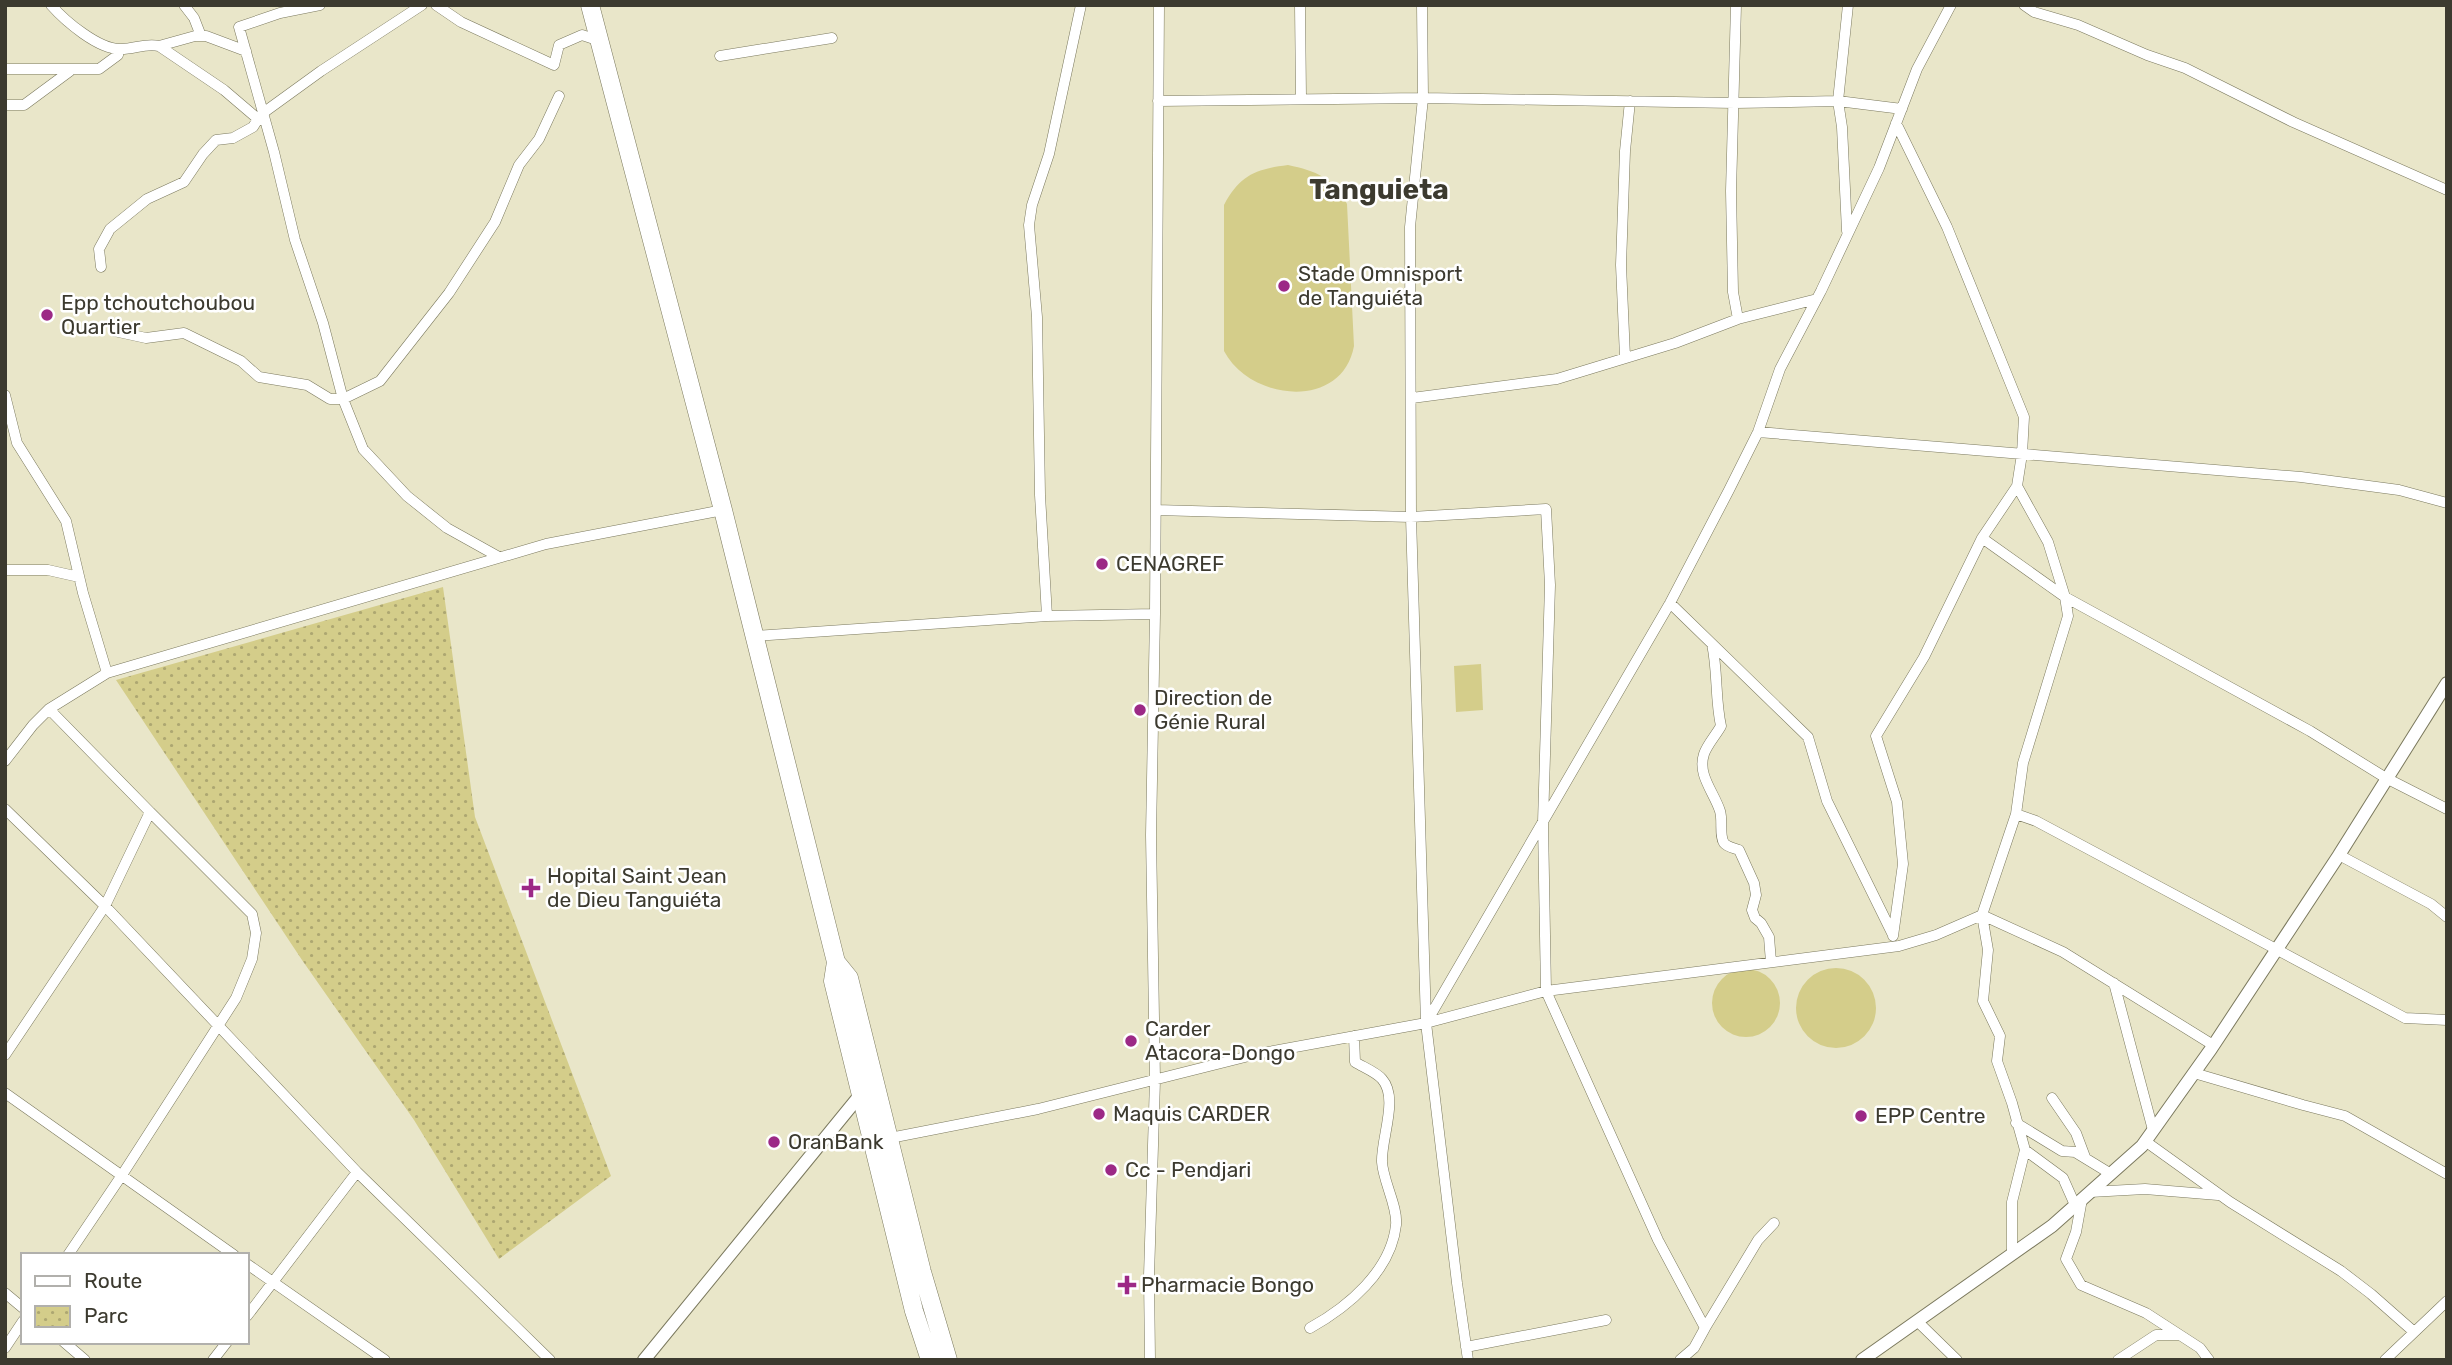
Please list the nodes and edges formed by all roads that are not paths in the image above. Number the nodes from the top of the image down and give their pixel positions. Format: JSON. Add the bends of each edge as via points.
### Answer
{"nodes":[{"id":1,"x":51,"y":5,"type":"edge"},
{"id":2,"x":184,"y":5,"type":"edge"},
{"id":3,"x":320,"y":5,"type":"edge"},
{"id":4,"x":422,"y":5,"type":"edge"},
{"id":5,"x":436,"y":5,"type":"edge"},
{"id":6,"x":590,"y":5,"type":"edge"},
{"id":7,"x":1081,"y":5,"type":"edge"},
{"id":8,"x":1160,"y":5,"type":"edge"},
{"id":9,"x":1300,"y":5,"type":"edge"},
{"id":10,"x":1422,"y":5,"type":"edge"},
{"id":11,"x":1736,"y":5,"type":"edge"},
{"id":12,"x":1848,"y":5,"type":"edge"},
{"id":13,"x":1951,"y":5,"type":"edge"},
{"id":14,"x":2024,"y":5,"type":"edge"},
{"id":15,"x":201,"y":36,"type":"junction"},
{"id":16,"x":832,"y":38,"type":"dead end"},
{"id":17,"x":600,"y":41,"type":"junction"},
{"id":18,"x":159,"y":46,"type":"junction"},
{"id":19,"x":119,"y":50,"type":"junction"},
{"id":20,"x":246,"y":51,"type":"junction"},
{"id":21,"x":720,"y":56,"type":"dead end"},
{"id":22,"x":5,"y":69,"type":"edge"},
{"id":23,"x":70,"y":71,"type":"junction"},
{"id":24,"x":559,"y":96,"type":"dead end"},
{"id":25,"x":1301,"y":98,"type":"junction"},
{"id":26,"x":1423,"y":98,"type":"junction"},
{"id":27,"x":1158,"y":101,"type":"junction"},
{"id":28,"x":1630,"y":101,"type":"junction"},
{"id":29,"x":1839,"y":101,"type":"junction"},
{"id":30,"x":1735,"y":103,"type":"junction"},
{"id":31,"x":5,"y":105,"type":"edge"},
{"id":32,"x":1902,"y":109,"type":"junction"},
{"id":33,"x":262,"y":118,"type":"junction"},
{"id":34,"x":1896,"y":124,"type":"junction"},
{"id":35,"x":2447,"y":190,"type":"edge"},
{"id":36,"x":1847,"y":235,"type":"junction"},
{"id":37,"x":101,"y":267,"type":"dead end"},
{"id":38,"x":1817,"y":299,"type":"junction"},
{"id":39,"x":1738,"y":319,"type":"junction"},
{"id":40,"x":114,"y":331,"type":"dead end"},
{"id":41,"x":1625,"y":358,"type":"junction"},
{"id":42,"x":5,"y":395,"type":"edge"},
{"id":43,"x":1412,"y":398,"type":"junction"},
{"id":44,"x":343,"y":400,"type":"junction"},
{"id":45,"x":1758,"y":432,"type":"junction"},
{"id":46,"x":2022,"y":454,"type":"junction"},
{"id":47,"x":2017,"y":486,"type":"junction"},
{"id":48,"x":2447,"y":503,"type":"edge"},
{"id":49,"x":723,"y":510,"type":"junction"},
{"id":50,"x":1156,"y":510,"type":"junction"},
{"id":51,"x":1411,"y":517,"type":"junction"},
{"id":52,"x":1982,"y":538,"type":"junction"},
{"id":53,"x":499,"y":557,"type":"junction"},
{"id":54,"x":5,"y":570,"type":"edge"},
{"id":55,"x":79,"y":577,"type":"junction"},
{"id":56,"x":2065,"y":597,"type":"junction"},
{"id":57,"x":1670,"y":603,"type":"junction"},
{"id":58,"x":1156,"y":614,"type":"junction"},
{"id":59,"x":1047,"y":617,"type":"junction"},
{"id":60,"x":754,"y":636,"type":"junction"},
{"id":61,"x":1711,"y":642,"type":"junction"},
{"id":62,"x":107,"y":673,"type":"junction"},
{"id":63,"x":2447,"y":683,"type":"edge"},
{"id":64,"x":49,"y":709,"type":"junction"},
{"id":65,"x":5,"y":761,"type":"edge"},
{"id":66,"x":2386,"y":778,"type":"junction"},
{"id":67,"x":5,"y":809,"type":"edge"},
{"id":68,"x":2447,"y":809,"type":"edge"},
{"id":69,"x":150,"y":812,"type":"junction"},
{"id":70,"x":2016,"y":814,"type":"junction"},
{"id":71,"x":1543,"y":823,"type":"junction"},
{"id":72,"x":2339,"y":855,"type":"junction"},
{"id":73,"x":105,"y":906,"type":"junction"},
{"id":74,"x":1982,"y":915,"type":"junction"},
{"id":75,"x":2447,"y":917,"type":"edge"},
{"id":76,"x":1893,"y":936,"type":"junction"},
{"id":77,"x":1899,"y":946,"type":"junction"},
{"id":78,"x":2275,"y":949,"type":"junction"},
{"id":79,"x":1771,"y":962,"type":"junction"},
{"id":80,"x":2114,"y":984,"type":"junction"},
{"id":81,"x":1546,"y":991,"type":"junction"},
{"id":82,"x":2447,"y":1020,"type":"edge"},
{"id":83,"x":1426,"y":1023,"type":"junction"},
{"id":84,"x":218,"y":1024,"type":"junction"},
{"id":85,"x":1354,"y":1036,"type":"junction"},
{"id":86,"x":2213,"y":1045,"type":"junction"},
{"id":87,"x":5,"y":1055,"type":"edge"},
{"id":88,"x":2194,"y":1073,"type":"junction"},
{"id":89,"x":1155,"y":1080,"type":"junction"},
{"id":90,"x":5,"y":1093,"type":"edge"},
{"id":91,"x":870,"y":1093,"type":"junction"},
{"id":92,"x":2052,"y":1098,"type":"dead end"},
{"id":93,"x":2016,"y":1124,"type":"junction"},
{"id":94,"x":2153,"y":1130,"type":"junction"},
{"id":95,"x":890,"y":1138,"type":"junction"},
{"id":96,"x":2145,"y":1141,"type":"junction"},
{"id":97,"x":2025,"y":1150,"type":"junction"},
{"id":98,"x":2085,"y":1158,"type":"junction"},
{"id":99,"x":357,"y":1172,"type":"junction"},
{"id":100,"x":2111,"y":1174,"type":"junction"},
{"id":101,"x":2447,"y":1174,"type":"edge"},
{"id":102,"x":122,"y":1175,"type":"junction"},
{"id":103,"x":2220,"y":1195,"type":"junction"},
{"id":104,"x":2082,"y":1199,"type":"junction"},
{"id":105,"x":1774,"y":1223,"type":"dead end"},
{"id":106,"x":69,"y":1253,"type":"edge"},
{"id":107,"x":231,"y":1253,"type":"edge"},
{"id":108,"x":2012,"y":1254,"type":"junction"},
{"id":109,"x":248,"y":1265,"type":"edge"},
{"id":110,"x":273,"y":1282,"type":"junction"},
{"id":111,"x":5,"y":1293,"type":"edge"},
{"id":112,"x":2447,"y":1301,"type":"edge"},
{"id":113,"x":21,"y":1306,"type":"edge"},
{"id":114,"x":248,"y":1315,"type":"edge"},
{"id":115,"x":1606,"y":1320,"type":"dead end"},
{"id":116,"x":1917,"y":1321,"type":"junction"},
{"id":117,"x":21,"y":1324,"type":"edge"},
{"id":118,"x":1310,"y":1328,"type":"dead end"},
{"id":119,"x":1705,"y":1328,"type":"junction"},
{"id":120,"x":2413,"y":1331,"type":"junction"},
{"id":121,"x":2181,"y":1335,"type":"junction"},
{"id":122,"x":66,"y":1344,"type":"edge"},
{"id":123,"x":225,"y":1344,"type":"edge"},
{"id":124,"x":1466,"y":1347,"type":"junction"},
{"id":125,"x":5,"y":1348,"type":"edge"},
{"id":126,"x":85,"y":1360,"type":"edge"},
{"id":127,"x":213,"y":1360,"type":"edge"},
{"id":128,"x":385,"y":1360,"type":"edge"},
{"id":129,"x":550,"y":1360,"type":"edge"},
{"id":130,"x":645,"y":1360,"type":"edge"},
{"id":131,"x":930,"y":1360,"type":"edge"},
{"id":132,"x":948,"y":1360,"type":"edge"},
{"id":133,"x":1150,"y":1360,"type":"edge"},
{"id":134,"x":1468,"y":1360,"type":"edge"},
{"id":135,"x":1680,"y":1360,"type":"edge"},
{"id":136,"x":1862,"y":1360,"type":"edge"},
{"id":137,"x":1957,"y":1360,"type":"edge"},
{"id":138,"x":2118,"y":1360,"type":"edge"},
{"id":139,"x":2209,"y":1360,"type":"edge"},
{"id":140,"x":2385,"y":1360,"type":"edge"}],
"edges":[{"from":1,"to":19,"type":"street","via":[[72,26]]},
{"from":2,"to":15,"type":"street"},
{"from":3,"to":20,"type":"street","via":[[239,27]]},
{"from":4,"to":33,"type":"street","via":[[332,63]]},
{"from":5,"to":17,"type":"street","via":[[461,22],[554,65],[559,45],[582,35]]},
{"from":6,"to":17,"type":"highway"},
{"from":7,"to":59,"type":"street","via":[[1029,225],[1037,317]]},
{"from":8,"to":27,"type":"street"},
{"from":9,"to":25,"type":"street"},
{"from":10,"to":26,"type":"street"},
{"from":11,"to":30,"type":"street"},
{"from":12,"to":29,"type":"street"},
{"from":13,"to":32,"type":"street"},
{"from":14,"to":35,"type":"street","via":[[2185,68]]},
{"from":15,"to":18,"type":"street"},
{"from":15,"to":20,"type":"street"},
{"from":16,"to":21,"type":"street"},
{"from":17,"to":49,"type":"highway"},
{"from":18,"to":19,"type":"street"},
{"from":18,"to":33,"type":"street"},
{"from":19,"to":23,"type":"street","via":[[99,69]]},
{"from":20,"to":33,"type":"street"},
{"from":22,"to":23,"type":"street"},
{"from":23,"to":31,"type":"street","via":[[24,105]]},
{"from":24,"to":44,"type":"street","via":[[539,139],[519,165],[495,222],[449,293],[380,381]]},
{"from":25,"to":26,"type":"street"},
{"from":25,"to":27,"type":"street"},
{"from":26,"to":28,"type":"street"},
{"from":26,"to":43,"type":"street","via":[[1410,227]]},
{"from":27,"to":50,"type":"street"},
{"from":28,"to":30,"type":"street"},
{"from":28,"to":41,"type":"street","via":[[1621,265]]},
{"from":29,"to":30,"type":"street"},
{"from":29,"to":32,"type":"street"},
{"from":29,"to":36,"type":"street"},
{"from":30,"to":39,"type":"street","via":[[1731,191]]},
{"from":32,"to":34,"type":"street"},
{"from":33,"to":37,"type":"street","via":[[233,138],[216,140],[184,182],[147,200],[110,229],[99,249]]},
{"from":33,"to":44,"type":"street"},
{"from":34,"to":36,"type":"street"},
{"from":34,"to":46,"type":"street","via":[[1947,227],[2024,416]]},
{"from":36,"to":38,"type":"street"},
{"from":38,"to":39,"type":"street"},
{"from":38,"to":45,"type":"street","via":[[1780,369]]},
{"from":39,"to":41,"type":"street"},
{"from":40,"to":44,"type":"street","via":[[146,338],[184,333],[241,360],[259,377],[307,385],[330,399]]},
{"from":41,"to":43,"type":"street","via":[[1557,379]]},
{"from":42,"to":55,"type":"street","via":[[17,443],[66,521]]},
{"from":43,"to":51,"type":"street"},
{"from":44,"to":53,"type":"street","via":[[363,449],[407,496],[447,528]]},
{"from":45,"to":46,"type":"street"},
{"from":45,"to":57,"type":"street"},
{"from":46,"to":47,"type":"street"},
{"from":46,"to":48,"type":"street","via":[[2301,477],[2399,490]]},
{"from":47,"to":52,"type":"street"},
{"from":47,"to":56,"type":"street","via":[[2048,542]]},
{"from":49,"to":53,"type":"street"},
{"from":49,"to":60,"type":"highway"},
{"from":50,"to":51,"type":"street"},
{"from":50,"to":58,"type":"street"},
{"from":51,"to":71,"type":"street","via":[[1546,509],[1550,585]]},
{"from":51,"to":83,"type":"street"},
{"from":52,"to":56,"type":"street"},
{"from":52,"to":76,"type":"street","via":[[1924,657],[1876,736],[1897,802],[1903,864]]},
{"from":53,"to":62,"type":"street"},
{"from":54,"to":55,"type":"street","via":[[48,570]]},
{"from":55,"to":62,"type":"street"},
{"from":56,"to":66,"type":"street","via":[[2310,731]]},
{"from":56,"to":70,"type":"street","via":[[2068,616],[2023,763]]},
{"from":57,"to":61,"type":"street"},
{"from":57,"to":71,"type":"street"},
{"from":58,"to":59,"type":"street"},
{"from":58,"to":89,"type":"street","via":[[1151,835]]},
{"from":59,"to":60,"type":"street"},
{"from":60,"to":91,"type":"highway","via":[[836,962],[849,978]]},
{"from":61,"to":76,"type":"street","via":[[1808,737],[1827,801]]},
{"from":61,"to":79,"type":"street","via":[[1721,726],[1703,755],[1703,777],[1719,807],[1723,841],[1739,850],[1754,883],[1752,910],[1769,937]]},
{"from":62,"to":64,"type":"street"},
{"from":63,"to":66,"type":"street"},
{"from":64,"to":65,"type":"street"},
{"from":64,"to":69,"type":"street"},
{"from":66,"to":68,"type":"street"},
{"from":66,"to":72,"type":"street"},
{"from":67,"to":73,"type":"street"},
{"from":69,"to":73,"type":"street"},
{"from":69,"to":84,"type":"street","via":[[252,914],[256,933],[252,959],[236,998]]},
{"from":70,"to":74,"type":"street"},
{"from":70,"to":78,"type":"street"},
{"from":71,"to":81,"type":"street"},
{"from":71,"to":83,"type":"street"},
{"from":72,"to":75,"type":"street"},
{"from":72,"to":78,"type":"street"},
{"from":73,"to":84,"type":"street"},
{"from":73,"to":87,"type":"street"},
{"from":74,"to":77,"type":"street"},
{"from":74,"to":80,"type":"street","via":[[2063,952]]},
{"from":74,"to":93,"type":"street","via":[[1988,950],[1983,1001],[2000,1036],[1997,1061]]},
{"from":76,"to":77,"type":"street"},
{"from":77,"to":79,"type":"street"},
{"from":78,"to":82,"type":"street","via":[[2405,1018]]},
{"from":78,"to":86,"type":"street"},
{"from":79,"to":81,"type":"street"},
{"from":80,"to":86,"type":"street"},
{"from":80,"to":94,"type":"street"},
{"from":81,"to":83,"type":"street"},
{"from":81,"to":119,"type":"street","via":[[1658,1240]]},
{"from":83,"to":85,"type":"street"},
{"from":83,"to":124,"type":"street"},
{"from":84,"to":99,"type":"street"},
{"from":84,"to":102,"type":"street"},
{"from":85,"to":89,"type":"street"},
{"from":85,"to":118,"type":"street","via":[[1355,1062],[1382,1079],[1391,1097],[1382,1164],[1397,1223],[1385,1263],[1328,1318]]},
{"from":86,"to":88,"type":"street"},
{"from":88,"to":94,"type":"street"},
{"from":88,"to":101,"type":"street","via":[[2345,1115]]},
{"from":89,"to":95,"type":"street"},
{"from":89,"to":133,"type":"street"},
{"from":90,"to":102,"type":"street"},
{"from":91,"to":95,"type":"highway"},
{"from":91,"to":130,"type":"street"},
{"from":91,"to":131,"type":"highway","via":[[915,1311]]},
{"from":92,"to":98,"type":"street","via":[[2076,1133]]},
{"from":93,"to":97,"type":"street"},
{"from":93,"to":98,"type":"street","via":[[2062,1151]]},
{"from":94,"to":96,"type":"street"},
{"from":95,"to":132,"type":"highway"},
{"from":96,"to":100,"type":"street"},
{"from":96,"to":103,"type":"street"},
{"from":97,"to":104,"type":"street","via":[[2063,1178]]},
{"from":97,"to":108,"type":"street","via":[[2012,1202]]},
{"from":98,"to":100,"type":"street"},
{"from":99,"to":110,"type":"street"},
{"from":99,"to":129,"type":"street"},
{"from":100,"to":104,"type":"street"},
{"from":102,"to":106,"type":"street"},
{"from":102,"to":107,"type":"street"},
{"from":103,"to":104,"type":"street","via":[[2145,1189]]},
{"from":103,"to":120,"type":"street","via":[[2341,1271]]},
{"from":104,"to":108,"type":"street"},
{"from":104,"to":121,"type":"street","via":[[2066,1259],[2081,1285],[2146,1313]]},
{"from":105,"to":119,"type":"street","via":[[1758,1240]]},
{"from":108,"to":116,"type":"street"},
{"from":109,"to":110,"type":"street"},
{"from":110,"to":114,"type":"street"},
{"from":110,"to":128,"type":"street"},
{"from":111,"to":113,"type":"street"},
{"from":112,"to":120,"type":"street"},
{"from":115,"to":124,"type":"street"},
{"from":116,"to":136,"type":"street"},
{"from":116,"to":137,"type":"street"},
{"from":117,"to":125,"type":"street"},
{"from":119,"to":135,"type":"street"},
{"from":120,"to":140,"type":"street"},
{"from":121,"to":138,"type":"street","via":[[2156,1335]]},
{"from":121,"to":139,"type":"street"},
{"from":122,"to":126,"type":"street"},
{"from":123,"to":127,"type":"street"},
{"from":124,"to":134,"type":"street"}]}
